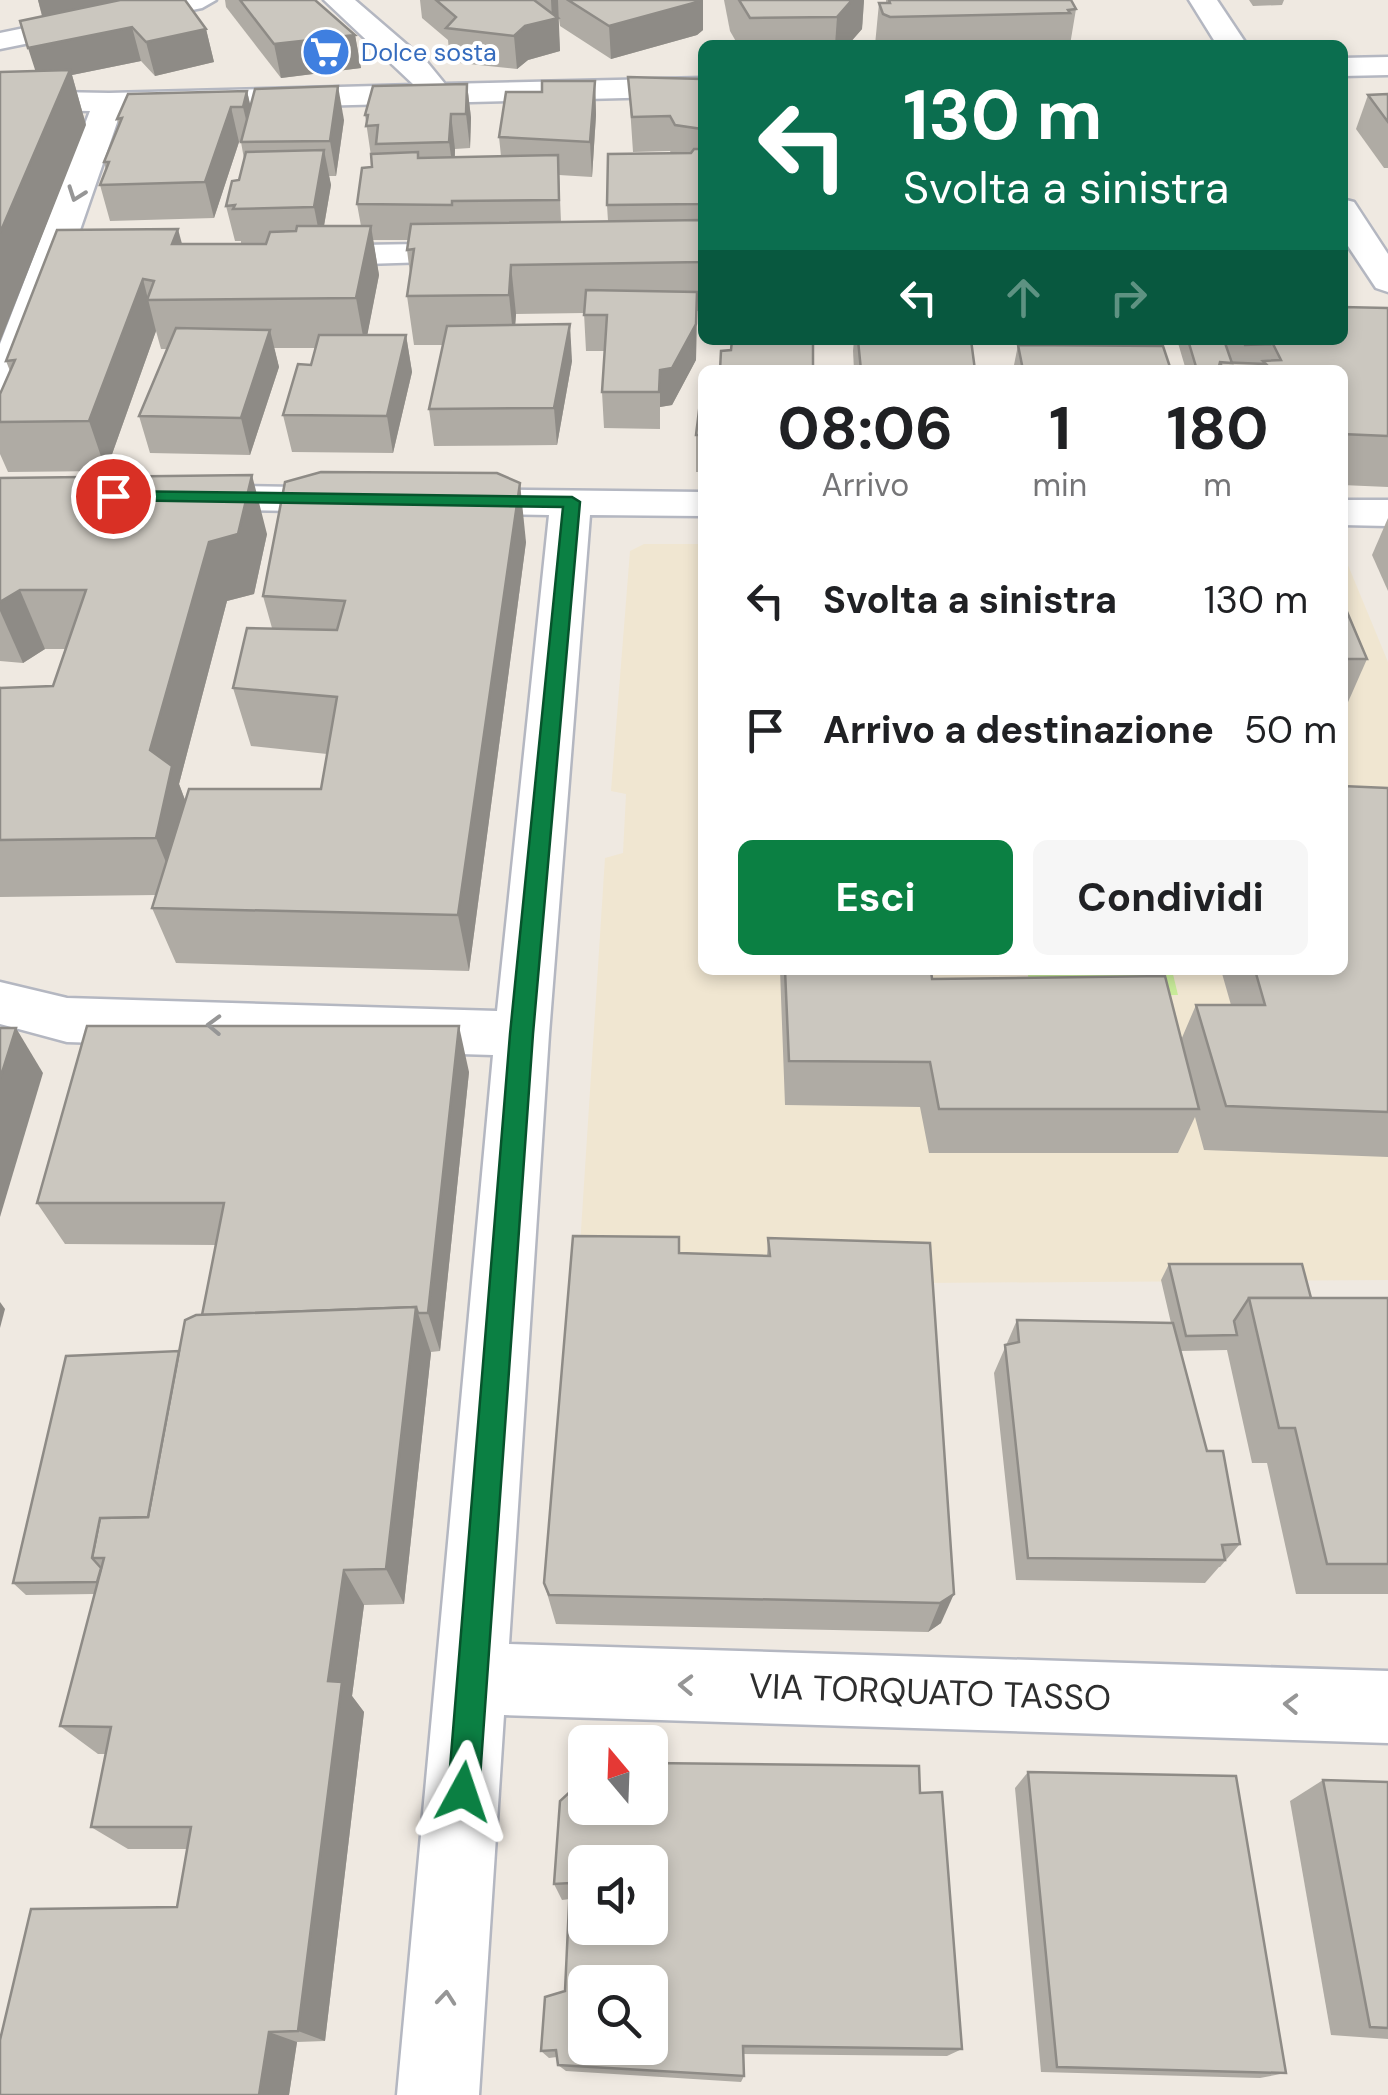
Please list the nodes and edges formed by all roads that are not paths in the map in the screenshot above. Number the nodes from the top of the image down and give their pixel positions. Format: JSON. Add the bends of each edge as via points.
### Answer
{"nodes":[{"id":1,"x":202,"y":0,"type":"edge"},
{"id":2,"x":1204,"y":0,"type":"edge"},
{"id":3,"x":386,"y":4,"type":"dead end"},
{"id":4,"x":345,"y":6,"type":"edge"},
{"id":5,"x":3,"y":28,"type":"edge"},
{"id":6,"x":1229,"y":40,"type":"edge"},
{"id":7,"x":1388,"y":66,"type":"edge"},
{"id":8,"x":1348,"y":67,"type":"edge"},
{"id":9,"x":0,"y":82,"type":"edge"},
{"id":10,"x":698,"y":87,"type":"edge"},
{"id":11,"x":438,"y":95,"type":"junction"},
{"id":12,"x":0,"y":100,"type":"edge"},
{"id":13,"x":109,"y":102,"type":"junction"},
{"id":14,"x":1354,"y":242,"type":"edge"},
{"id":15,"x":506,"y":253,"type":"edge"},
{"id":16,"x":269,"y":256,"type":"edge"},
{"id":17,"x":92,"y":258,"type":"edge"},
{"id":18,"x":52,"y":259,"type":"junction"},
{"id":19,"x":1388,"y":281,"type":"edge"},
{"id":20,"x":0,"y":389,"type":"edge"},
{"id":21,"x":157,"y":497,"type":"edge"},
{"id":22,"x":572,"y":502,"type":"junction"},
{"id":23,"x":698,"y":504,"type":"edge"},
{"id":24,"x":1348,"y":512,"type":"edge"},
{"id":25,"x":1388,"y":513,"type":"edge"},
{"id":26,"x":0,"y":1003,"type":"edge"},
{"id":27,"x":522,"y":1034,"type":"junction"},
{"id":28,"x":473,"y":1678,"type":"junction"},
{"id":29,"x":1388,"y":1707,"type":"edge"},
{"id":30,"x":438,"y":2095,"type":"edge"}],
"edges":[{"from":1,"to":5,"type":"street"},
{"from":2,"to":6,"type":"street"},
{"from":3,"to":4,"type":"street"},
{"from":4,"to":11,"type":"street"},
{"from":5,"to":9,"type":"street","via":[[7,79]]},
{"from":7,"to":8,"type":"street"},
{"from":10,"to":11,"type":"street"},
{"from":11,"to":13,"type":"street"},
{"from":12,"to":13,"type":"street"},
{"from":13,"to":18,"type":"street","one_way":true},
{"from":14,"to":19,"type":"street"},
{"from":15,"to":16,"type":"street"},
{"from":17,"to":18,"type":"street"},
{"from":18,"to":20,"type":"street"},
{"from":21,"to":22,"type":"street"},
{"from":22,"to":23,"type":"street"},
{"from":22,"to":27,"type":"street"},
{"from":24,"to":25,"type":"street"},
{"from":27,"to":26,"type":"street","one_way":true,"via":[[67,1020]]},
{"from":27,"to":28,"type":"street"},
{"from":29,"to":28,"type":"street","name":"VIA TORQUATO TASSO","one_way":true},
{"from":30,"to":28,"type":"street","one_way":true}]}
